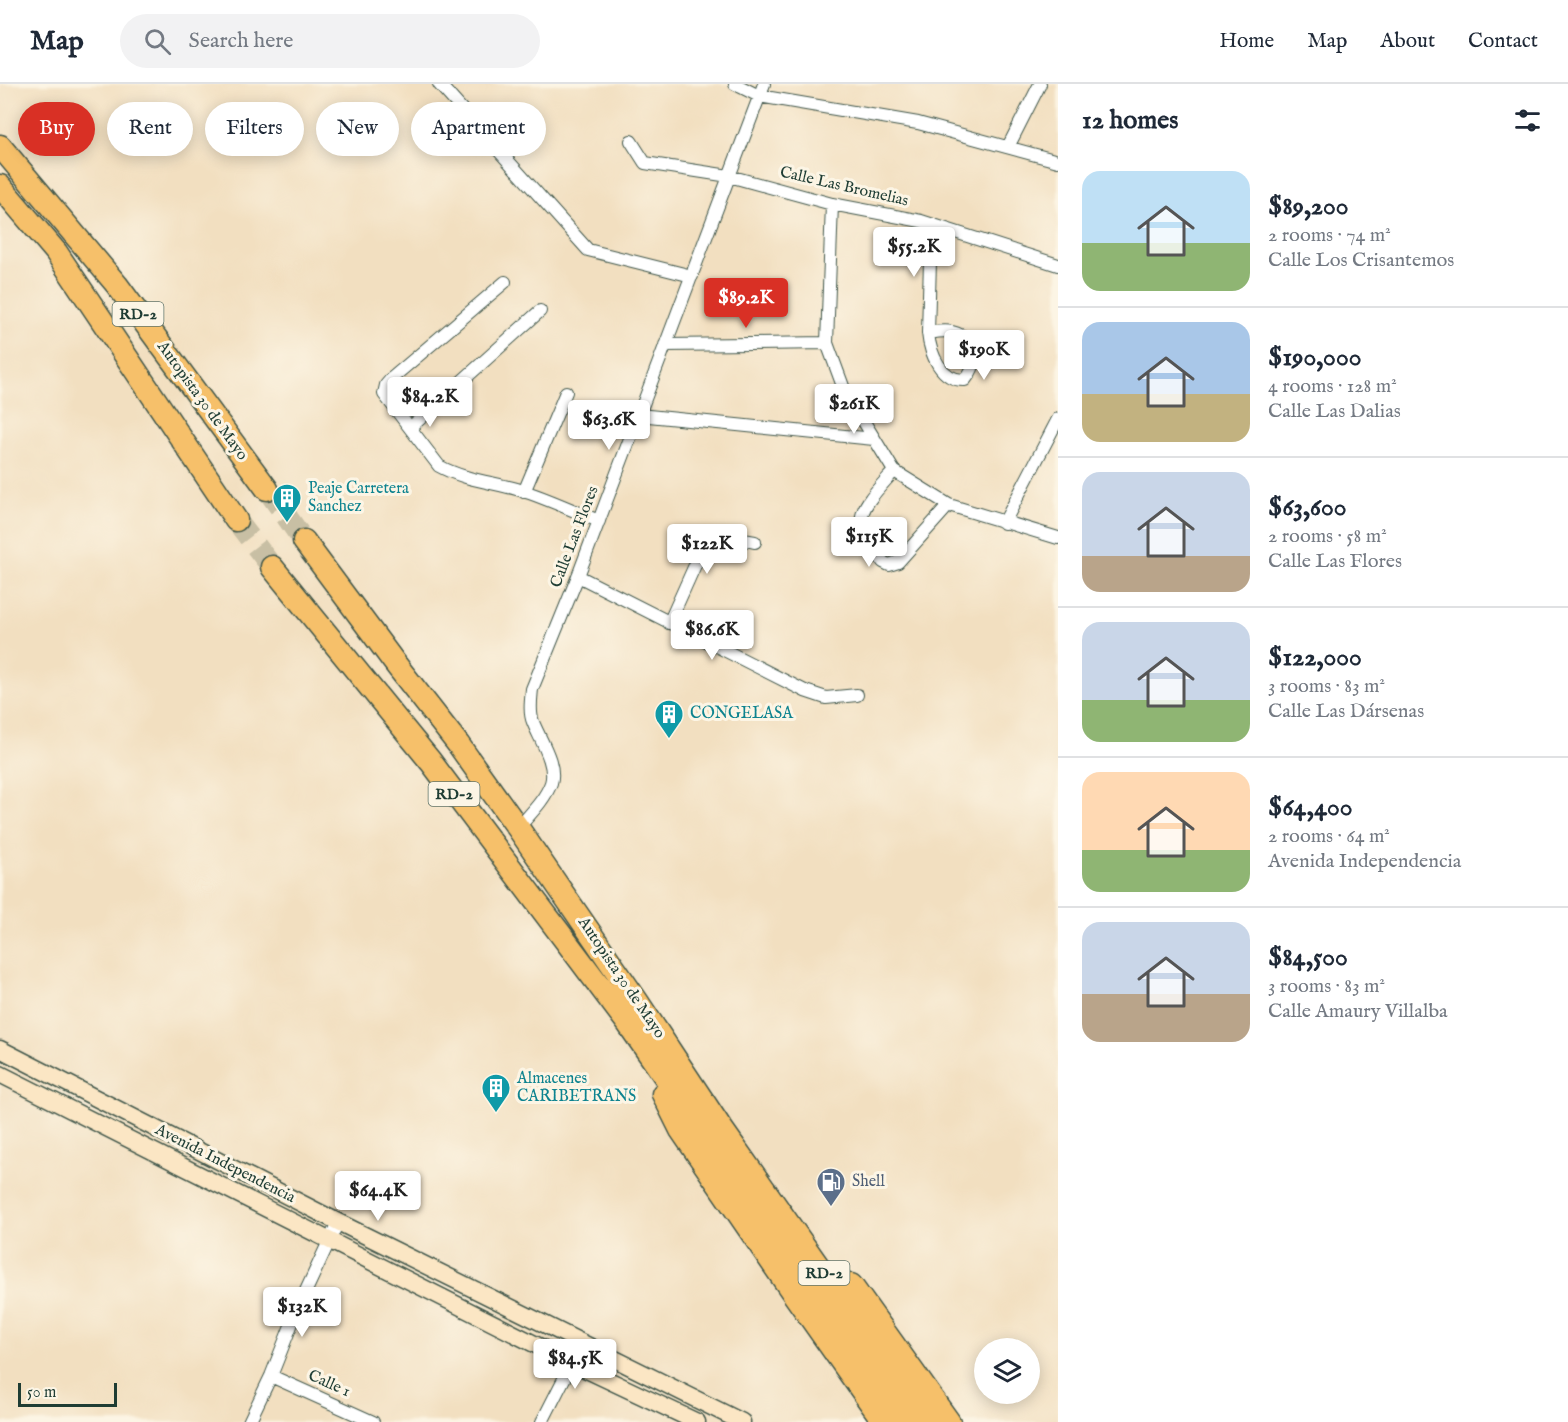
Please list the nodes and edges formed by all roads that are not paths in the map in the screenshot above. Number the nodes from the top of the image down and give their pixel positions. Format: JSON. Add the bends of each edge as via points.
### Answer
{"nodes":[{"id":1,"x":440,"y":84,"type":"edge"},
{"id":2,"x":735,"y":84,"type":"edge"},
{"id":3,"x":764,"y":84,"type":"edge"},
{"id":4,"x":1040,"y":84,"type":"edge"},
{"id":5,"x":759,"y":96,"type":"junction"},
{"id":6,"x":631,"y":141,"type":"dead end"},
{"id":7,"x":0,"y":146,"type":"edge"},
{"id":8,"x":1008,"y":147,"type":"junction"},
{"id":9,"x":1058,"y":161,"type":"edge"},
{"id":10,"x":729,"y":176,"type":"junction"},
{"id":11,"x":0,"y":186,"type":"edge"},
{"id":12,"x":832,"y":204,"type":"junction"},
{"id":13,"x":931,"y":224,"type":"junction"},
{"id":14,"x":1058,"y":265,"type":"edge"},
{"id":15,"x":692,"y":276,"type":"junction"},
{"id":16,"x":505,"y":282,"type":"dead end"},
{"id":17,"x":540,"y":311,"type":"dead end"},
{"id":18,"x":928,"y":333,"type":"junction"},
{"id":19,"x":827,"y":343,"type":"junction"},
{"id":20,"x":666,"y":345,"type":"junction"},
{"id":21,"x":566,"y":392,"type":"dead end"},
{"id":22,"x":639,"y":416,"type":"junction"},
{"id":23,"x":1058,"y":419,"type":"edge"},
{"id":24,"x":411,"y":427,"type":"junction"},
{"id":25,"x":874,"y":439,"type":"junction"},
{"id":26,"x":894,"y":471,"type":"junction"},
{"id":27,"x":267,"y":489,"type":"tunnel mouth"},
{"id":28,"x":524,"y":492,"type":"junction"},
{"id":29,"x":950,"y":504,"type":"junction"},
{"id":30,"x":236,"y":520,"type":"tunnel mouth"},
{"id":31,"x":599,"y":521,"type":"junction"},
{"id":32,"x":1004,"y":523,"type":"junction"},
{"id":33,"x":1058,"y":538,"type":"edge"},
{"id":34,"x":304,"y":541,"type":"tunnel mouth"},
{"id":35,"x":755,"y":542,"type":"dead end"},
{"id":36,"x":272,"y":567,"type":"tunnel mouth"},
{"id":37,"x":578,"y":576,"type":"junction"},
{"id":38,"x":669,"y":623,"type":"junction"},
{"id":39,"x":857,"y":695,"type":"dead end"},
{"id":40,"x":458,"y":744,"type":"junction"},
{"id":41,"x":431,"y":762,"type":"junction"},
{"id":42,"x":518,"y":828,"type":"junction"},
{"id":43,"x":637,"y":1001,"type":"junction"},
{"id":44,"x":629,"y":1025,"type":"junction"},
{"id":45,"x":0,"y":1049,"type":"edge"},
{"id":46,"x":0,"y":1074,"type":"edge"},
{"id":47,"x":710,"y":1127,"type":"junction"},
{"id":48,"x":338,"y":1222,"type":"junction"},
{"id":49,"x":329,"y":1241,"type":"junction"},
{"id":50,"x":585,"y":1344,"type":"junction"},
{"id":51,"x":572,"y":1363,"type":"junction"},
{"id":52,"x":271,"y":1376,"type":"junction"},
{"id":53,"x":877,"y":1416,"type":"edge"},
{"id":54,"x":249,"y":1422,"type":"edge"},
{"id":55,"x":373,"y":1422,"type":"edge"},
{"id":56,"x":542,"y":1422,"type":"edge"},
{"id":57,"x":697,"y":1422,"type":"edge"},
{"id":58,"x":741,"y":1422,"type":"edge"},
{"id":59,"x":905,"y":1422,"type":"edge"},
{"id":60,"x":928,"y":1422,"type":"edge"},
{"id":61,"x":949,"y":1422,"type":"edge"}],
"edges":[{"from":1,"to":15,"type":"street","via":[[588,250]]},
{"from":2,"to":5,"type":"street"},
{"from":3,"to":5,"type":"street","name":"Calle Las Flores"},
{"from":4,"to":8,"type":"street"},
{"from":5,"to":8,"type":"street","via":[[918,123]]},
{"from":5,"to":10,"type":"street","name":"Calle Las Flores"},
{"from":6,"to":10,"type":"street","name":"Calle Las Bromelias","via":[[645,163]]},
{"from":7,"to":27,"type":"highway","name":"Autopista 30 de Mayo","number":"RD-2","via":[[117,285]]},
{"from":8,"to":9,"type":"street"},
{"from":10,"to":12,"type":"street","name":"Calle Las Bromelias"},
{"from":10,"to":15,"type":"street","name":"Calle Las Flores"},
{"from":11,"to":30,"type":"highway","number":"RD-2","via":[[56,252]]},
{"from":12,"to":13,"type":"street","name":"Calle Las Bromelias"},
{"from":12,"to":19,"type":"street"},
{"from":13,"to":14,"type":"street","name":"Calle Las Bromelias"},
{"from":13,"to":18,"type":"street"},
{"from":15,"to":20,"type":"street","name":"Calle Las Flores"},
{"from":16,"to":24,"type":"street","via":[[386,385],[384,394]]},
{"from":17,"to":24,"type":"street"},
{"from":18,"to":18,"type":"street","via":[[942,371],[956,380],[965,380],[975,364],[975,350],[969,342],[952,332]]},
{"from":19,"to":20,"type":"street"},
{"from":19,"to":25,"type":"street","via":[[844,389]]},
{"from":20,"to":22,"type":"street","name":"Calle Las Flores"},
{"from":21,"to":28,"type":"street"},
{"from":22,"to":25,"type":"street"},
{"from":22,"to":31,"type":"street","name":"Calle Las Flores"},
{"from":23,"to":32,"type":"street"},
{"from":24,"to":28,"type":"street","via":[[439,466],[451,473]]},
{"from":25,"to":26,"type":"street"},
{"from":26,"to":29,"type":"street"},
{"from":26,"to":29,"type":"street","via":[[861,517],[883,562],[898,562]]},
{"from":28,"to":31,"type":"street"},
{"from":29,"to":32,"type":"street"},
{"from":31,"to":37,"type":"street","name":"Calle Las Flores"},
{"from":32,"to":33,"type":"street"},
{"from":34,"to":40,"type":"highway","name":"Autopista 30 de Mayo","number":"RD-2"},
{"from":35,"to":38,"type":"street","via":[[717,537],[707,544]]},
{"from":36,"to":41,"type":"highway","name":"Autopista 30 de Mayo","number":"RD-2"},
{"from":37,"to":38,"type":"street"},
{"from":37,"to":42,"type":"street","name":"Calle Las Flores","via":[[532,689],[533,721],[547,753],[552,781]]},
{"from":38,"to":39,"type":"street","via":[[805,691],[826,698]]},
{"from":40,"to":41,"type":"highway"},
{"from":40,"to":42,"type":"highway","name":"Autopista 30 de Mayo","number":"RD-2"},
{"from":41,"to":44,"type":"highway","name":"Autopista 30 de Mayo","number":"RD-2"},
{"from":42,"to":43,"type":"highway","name":"Autopista 30 de Mayo","number":"RD-2"},
{"from":43,"to":47,"type":"highway","name":"Autopista 30 de Mayo","number":"RD-2"},
{"from":43,"to":61,"type":"highway","via":[[692,1063]]},
{"from":44,"to":47,"type":"highway","name":"Autopista 30 de Mayo","number":"RD-2"},
{"from":44,"to":53,"type":"highway","via":[[681,1130]]},
{"from":45,"to":48,"type":"street","name":"Avenida Independencia"},
{"from":46,"to":49,"type":"street","name":"Avenida Independencia"},
{"from":47,"to":59,"type":"highway","name":"Autopista 30 de Mayo","number":"RD-2"},
{"from":47,"to":60,"type":"highway","name":"Autopista 30 de Mayo","number":"RD-2"},
{"from":48,"to":49,"type":"street"},
{"from":48,"to":50,"type":"street","name":"Avenida Independencia"},
{"from":49,"to":51,"type":"street","name":"Avenida Independencia"},
{"from":49,"to":52,"type":"street"},
{"from":50,"to":51,"type":"street"},
{"from":50,"to":58,"type":"street","name":"Avenida Independencia"},
{"from":51,"to":56,"type":"street"},
{"from":51,"to":57,"type":"street","name":"Avenida Independencia"},
{"from":52,"to":54,"type":"street"},
{"from":52,"to":55,"type":"street","name":"Calle 1"}]}
